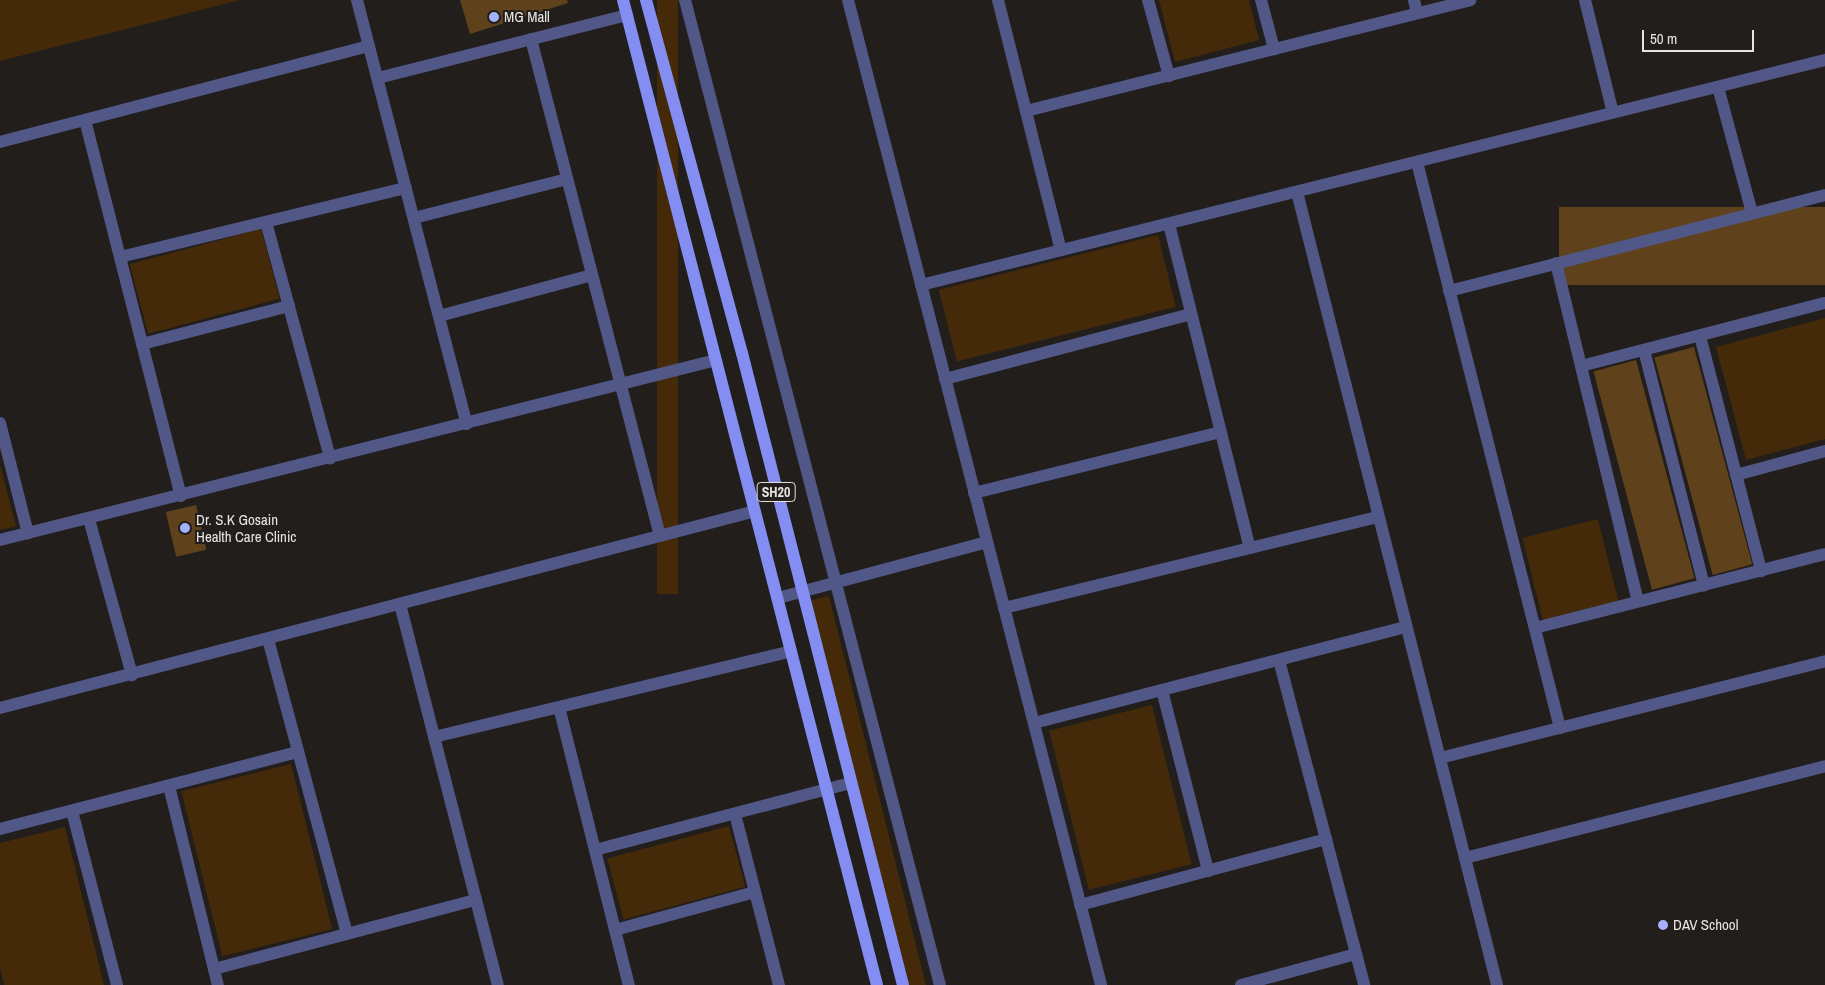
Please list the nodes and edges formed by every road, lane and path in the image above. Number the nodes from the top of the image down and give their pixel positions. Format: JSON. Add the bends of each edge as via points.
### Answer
{"nodes":[{"id":1,"x":358,"y":0,"type":"edge"},
{"id":2,"x":624,"y":0,"type":"edge"},
{"id":3,"x":646,"y":0,"type":"edge"},
{"id":4,"x":685,"y":0,"type":"edge"},
{"id":5,"x":848,"y":0,"type":"edge"},
{"id":6,"x":998,"y":0,"type":"edge"},
{"id":7,"x":1148,"y":0,"type":"edge"},
{"id":8,"x":1261,"y":0,"type":"edge"},
{"id":9,"x":1414,"y":0,"type":"edge"},
{"id":10,"x":1470,"y":0,"type":"edge"},
{"id":11,"x":1585,"y":0,"type":"edge"},
{"id":12,"x":1417,"y":13,"type":"junction"},
{"id":13,"x":627,"y":15,"type":"junction"},
{"id":14,"x":531,"y":40,"type":"junction"},
{"id":15,"x":369,"y":46,"type":"junction"},
{"id":16,"x":1274,"y":49,"type":"junction"},
{"id":17,"x":1825,"y":60,"type":"edge"},
{"id":18,"x":1168,"y":76,"type":"junction"},
{"id":19,"x":378,"y":78,"type":"junction"},
{"id":20,"x":1718,"y":86,"type":"junction"},
{"id":21,"x":1026,"y":111,"type":"junction"},
{"id":22,"x":1613,"y":113,"type":"junction"},
{"id":23,"x":85,"y":120,"type":"junction"},
{"id":24,"x":0,"y":142,"type":"edge"},
{"id":25,"x":1417,"y":162,"type":"junction"},
{"id":26,"x":567,"y":179,"type":"junction"},
{"id":27,"x":406,"y":188,"type":"junction"},
{"id":28,"x":1297,"y":192,"type":"junction"},
{"id":29,"x":1825,"y":195,"type":"edge"},
{"id":30,"x":1752,"y":213,"type":"junction"},
{"id":31,"x":414,"y":218,"type":"junction"},
{"id":32,"x":266,"y":222,"type":"junction"},
{"id":33,"x":1169,"y":224,"type":"junction"},
{"id":34,"x":1061,"y":250,"type":"junction"},
{"id":35,"x":120,"y":257,"type":"junction"},
{"id":36,"x":1556,"y":263,"type":"junction"},
{"id":37,"x":592,"y":275,"type":"junction"},
{"id":38,"x":921,"y":284,"type":"junction"},
{"id":39,"x":1449,"y":291,"type":"junction"},
{"id":40,"x":1825,"y":303,"type":"edge"},
{"id":41,"x":289,"y":306,"type":"junction"},
{"id":42,"x":1192,"y":314,"type":"junction"},
{"id":43,"x":439,"y":316,"type":"junction"},
{"id":44,"x":1700,"y":336,"type":"junction"},
{"id":45,"x":142,"y":344,"type":"junction"},
{"id":46,"x":1644,"y":350,"type":"junction"},
{"id":47,"x":716,"y":360,"type":"junction"},
{"id":48,"x":1581,"y":366,"type":"junction"},
{"id":49,"x":945,"y":379,"type":"junction"},
{"id":50,"x":620,"y":384,"type":"junction"},
{"id":51,"x":0,"y":423,"type":"edge"},
{"id":52,"x":467,"y":424,"type":"junction"},
{"id":53,"x":1221,"y":432,"type":"junction"},
{"id":54,"x":1825,"y":452,"type":"edge"},
{"id":55,"x":330,"y":458,"type":"junction"},
{"id":56,"x":1736,"y":475,"type":"junction"},
{"id":57,"x":974,"y":493,"type":"junction"},
{"id":58,"x":181,"y":496,"type":"junction"},
{"id":59,"x":755,"y":511,"type":"junction"},
{"id":60,"x":1378,"y":517,"type":"junction"},
{"id":61,"x":89,"y":519,"type":"junction"},
{"id":62,"x":28,"y":534,"type":"junction"},
{"id":63,"x":660,"y":536,"type":"junction"},
{"id":64,"x":0,"y":540,"type":"edge"},
{"id":65,"x":987,"y":542,"type":"junction"},
{"id":66,"x":1250,"y":548,"type":"junction"},
{"id":67,"x":1825,"y":554,"type":"edge"},
{"id":68,"x":1761,"y":571,"type":"junction"},
{"id":69,"x":834,"y":583,"type":"junction"},
{"id":70,"x":1704,"y":585,"type":"junction"},
{"id":71,"x":801,"y":591,"type":"junction"},
{"id":72,"x":778,"y":598,"type":"junction"},
{"id":73,"x":1638,"y":602,"type":"junction"},
{"id":74,"x":400,"y":604,"type":"junction"},
{"id":75,"x":1004,"y":608,"type":"junction"},
{"id":76,"x":1406,"y":627,"type":"junction"},
{"id":77,"x":1534,"y":628,"type":"junction"},
{"id":78,"x":268,"y":639,"type":"junction"},
{"id":79,"x":791,"y":650,"type":"junction"},
{"id":80,"x":1279,"y":660,"type":"junction"},
{"id":81,"x":1825,"y":661,"type":"edge"},
{"id":82,"x":132,"y":675,"type":"junction"},
{"id":83,"x":1162,"y":690,"type":"junction"},
{"id":84,"x":559,"y":707,"type":"junction"},
{"id":85,"x":0,"y":708,"type":"edge"},
{"id":86,"x":1034,"y":724,"type":"junction"},
{"id":87,"x":1560,"y":728,"type":"junction"},
{"id":88,"x":434,"y":737,"type":"junction"},
{"id":89,"x":298,"y":752,"type":"junction"},
{"id":90,"x":1440,"y":758,"type":"junction"},
{"id":91,"x":1825,"y":766,"type":"edge"},
{"id":92,"x":851,"y":783,"type":"junction"},
{"id":93,"x":169,"y":786,"type":"junction"},
{"id":94,"x":827,"y":790,"type":"junction"},
{"id":95,"x":72,"y":811,"type":"junction"},
{"id":96,"x":735,"y":814,"type":"junction"},
{"id":97,"x":0,"y":829,"type":"edge"},
{"id":98,"x":1326,"y":838,"type":"junction"},
{"id":99,"x":595,"y":850,"type":"junction"},
{"id":100,"x":1465,"y":858,"type":"junction"},
{"id":101,"x":1208,"y":871,"type":"junction"},
{"id":102,"x":756,"y":892,"type":"junction"},
{"id":103,"x":476,"y":900,"type":"junction"},
{"id":104,"x":1080,"y":905,"type":"junction"},
{"id":105,"x":615,"y":930,"type":"junction"},
{"id":106,"x":346,"y":934,"type":"junction"},
{"id":107,"x":1356,"y":954,"type":"junction"},
{"id":108,"x":214,"y":969,"type":"junction"},
{"id":109,"x":117,"y":985,"type":"edge"},
{"id":110,"x":218,"y":985,"type":"edge"},
{"id":111,"x":498,"y":985,"type":"edge"},
{"id":112,"x":629,"y":985,"type":"edge"},
{"id":113,"x":780,"y":985,"type":"edge"},
{"id":114,"x":877,"y":985,"type":"edge"},
{"id":115,"x":903,"y":985,"type":"edge"},
{"id":116,"x":940,"y":985,"type":"edge"},
{"id":117,"x":1101,"y":985,"type":"edge"},
{"id":118,"x":1241,"y":985,"type":"edge"},
{"id":119,"x":1364,"y":985,"type":"edge"},
{"id":120,"x":1497,"y":985,"type":"edge"}],
"edges":[{"from":1,"to":15,"type":"street"},
{"from":2,"to":13,"type":"main road","number":"SH20"},
{"from":3,"to":71,"type":"main road","number":"SH20","via":[[742,353]]},
{"from":4,"to":69,"type":"street"},
{"from":5,"to":38,"type":"street"},
{"from":6,"to":21,"type":"street"},
{"from":7,"to":18,"type":"street"},
{"from":8,"to":16,"type":"street"},
{"from":9,"to":12,"type":"street"},
{"from":10,"to":12,"type":"street"},
{"from":11,"to":22,"type":"street"},
{"from":12,"to":16,"type":"street"},
{"from":13,"to":14,"type":"street"},
{"from":13,"to":47,"type":"main road","number":"SH20"},
{"from":14,"to":19,"type":"street"},
{"from":14,"to":26,"type":"street"},
{"from":15,"to":19,"type":"street"},
{"from":15,"to":23,"type":"street"},
{"from":16,"to":18,"type":"street"},
{"from":17,"to":20,"type":"street"},
{"from":18,"to":21,"type":"street"},
{"from":19,"to":27,"type":"street"},
{"from":20,"to":22,"type":"street"},
{"from":20,"to":30,"type":"street"},
{"from":21,"to":34,"type":"street"},
{"from":22,"to":25,"type":"street"},
{"from":23,"to":24,"type":"street"},
{"from":23,"to":35,"type":"street"},
{"from":25,"to":28,"type":"street"},
{"from":25,"to":39,"type":"street"},
{"from":26,"to":31,"type":"street"},
{"from":26,"to":37,"type":"street"},
{"from":27,"to":31,"type":"street"},
{"from":27,"to":32,"type":"street"},
{"from":28,"to":33,"type":"street"},
{"from":28,"to":60,"type":"street"},
{"from":29,"to":30,"type":"street"},
{"from":30,"to":36,"type":"street"},
{"from":31,"to":43,"type":"street"},
{"from":32,"to":35,"type":"street"},
{"from":32,"to":41,"type":"street"},
{"from":33,"to":34,"type":"street"},
{"from":33,"to":42,"type":"street"},
{"from":34,"to":38,"type":"street"},
{"from":35,"to":45,"type":"street"},
{"from":36,"to":39,"type":"street"},
{"from":36,"to":48,"type":"street"},
{"from":37,"to":43,"type":"street"},
{"from":37,"to":50,"type":"street"},
{"from":38,"to":49,"type":"street"},
{"from":39,"to":77,"type":"street"},
{"from":40,"to":44,"type":"street"},
{"from":41,"to":45,"type":"street"},
{"from":41,"to":55,"type":"street"},
{"from":42,"to":49,"type":"street"},
{"from":42,"to":53,"type":"street"},
{"from":43,"to":52,"type":"street"},
{"from":44,"to":46,"type":"street"},
{"from":44,"to":56,"type":"street"},
{"from":45,"to":58,"type":"street"},
{"from":46,"to":48,"type":"street"},
{"from":46,"to":70,"type":"street"},
{"from":47,"to":50,"type":"street"},
{"from":47,"to":59,"type":"main road","number":"SH20"},
{"from":48,"to":73,"type":"street"},
{"from":49,"to":57,"type":"street"},
{"from":50,"to":52,"type":"street"},
{"from":50,"to":63,"type":"street"},
{"from":51,"to":62,"type":"street"},
{"from":52,"to":55,"type":"street"},
{"from":53,"to":57,"type":"street"},
{"from":53,"to":66,"type":"street"},
{"from":54,"to":56,"type":"street"},
{"from":55,"to":58,"type":"street"},
{"from":56,"to":68,"type":"street"},
{"from":57,"to":65,"type":"street"},
{"from":58,"to":61,"type":"street"},
{"from":59,"to":63,"type":"street"},
{"from":59,"to":72,"type":"main road","number":"SH20"},
{"from":60,"to":66,"type":"street"},
{"from":60,"to":76,"type":"street"},
{"from":61,"to":62,"type":"street"},
{"from":61,"to":82,"type":"street"},
{"from":62,"to":64,"type":"street"},
{"from":63,"to":74,"type":"street"},
{"from":65,"to":69,"type":"street"},
{"from":65,"to":75,"type":"street"},
{"from":66,"to":75,"type":"street"},
{"from":67,"to":68,"type":"street"},
{"from":68,"to":70,"type":"street"},
{"from":69,"to":71,"type":"street"},
{"from":69,"to":116,"type":"street"},
{"from":70,"to":73,"type":"street"},
{"from":71,"to":72,"type":"street"},
{"from":71,"to":92,"type":"main road","number":"SH20"},
{"from":72,"to":79,"type":"main road","number":"SH20"},
{"from":73,"to":77,"type":"street"},
{"from":74,"to":78,"type":"street"},
{"from":74,"to":88,"type":"street"},
{"from":75,"to":86,"type":"street"},
{"from":76,"to":80,"type":"street"},
{"from":76,"to":90,"type":"street"},
{"from":77,"to":87,"type":"street"},
{"from":78,"to":82,"type":"street"},
{"from":78,"to":89,"type":"street"},
{"from":79,"to":84,"type":"street"},
{"from":79,"to":94,"type":"main road","number":"SH20"},
{"from":80,"to":83,"type":"street"},
{"from":80,"to":98,"type":"street"},
{"from":81,"to":87,"type":"street"},
{"from":82,"to":85,"type":"street"},
{"from":83,"to":86,"type":"street"},
{"from":83,"to":101,"type":"street"},
{"from":84,"to":88,"type":"street"},
{"from":84,"to":99,"type":"street"},
{"from":86,"to":104,"type":"street"},
{"from":87,"to":90,"type":"street"},
{"from":88,"to":103,"type":"street"},
{"from":89,"to":93,"type":"street"},
{"from":89,"to":106,"type":"street"},
{"from":90,"to":100,"type":"street"},
{"from":91,"to":100,"type":"street"},
{"from":92,"to":94,"type":"street"},
{"from":92,"to":115,"type":"main road","number":"SH20"},
{"from":93,"to":95,"type":"street"},
{"from":93,"to":108,"type":"street"},
{"from":94,"to":96,"type":"street"},
{"from":94,"to":114,"type":"main road","number":"SH20"},
{"from":95,"to":97,"type":"street"},
{"from":95,"to":109,"type":"street"},
{"from":96,"to":99,"type":"street"},
{"from":96,"to":102,"type":"street"},
{"from":98,"to":101,"type":"street"},
{"from":98,"to":107,"type":"street"},
{"from":99,"to":105,"type":"street"},
{"from":100,"to":120,"type":"street"},
{"from":101,"to":104,"type":"street"},
{"from":102,"to":105,"type":"street"},
{"from":102,"to":113,"type":"street"},
{"from":103,"to":106,"type":"street"},
{"from":103,"to":111,"type":"street"},
{"from":104,"to":117,"type":"street"},
{"from":105,"to":112,"type":"street"},
{"from":106,"to":108,"type":"street"},
{"from":107,"to":118,"type":"street"},
{"from":107,"to":119,"type":"street"},
{"from":108,"to":110,"type":"street"}]}
